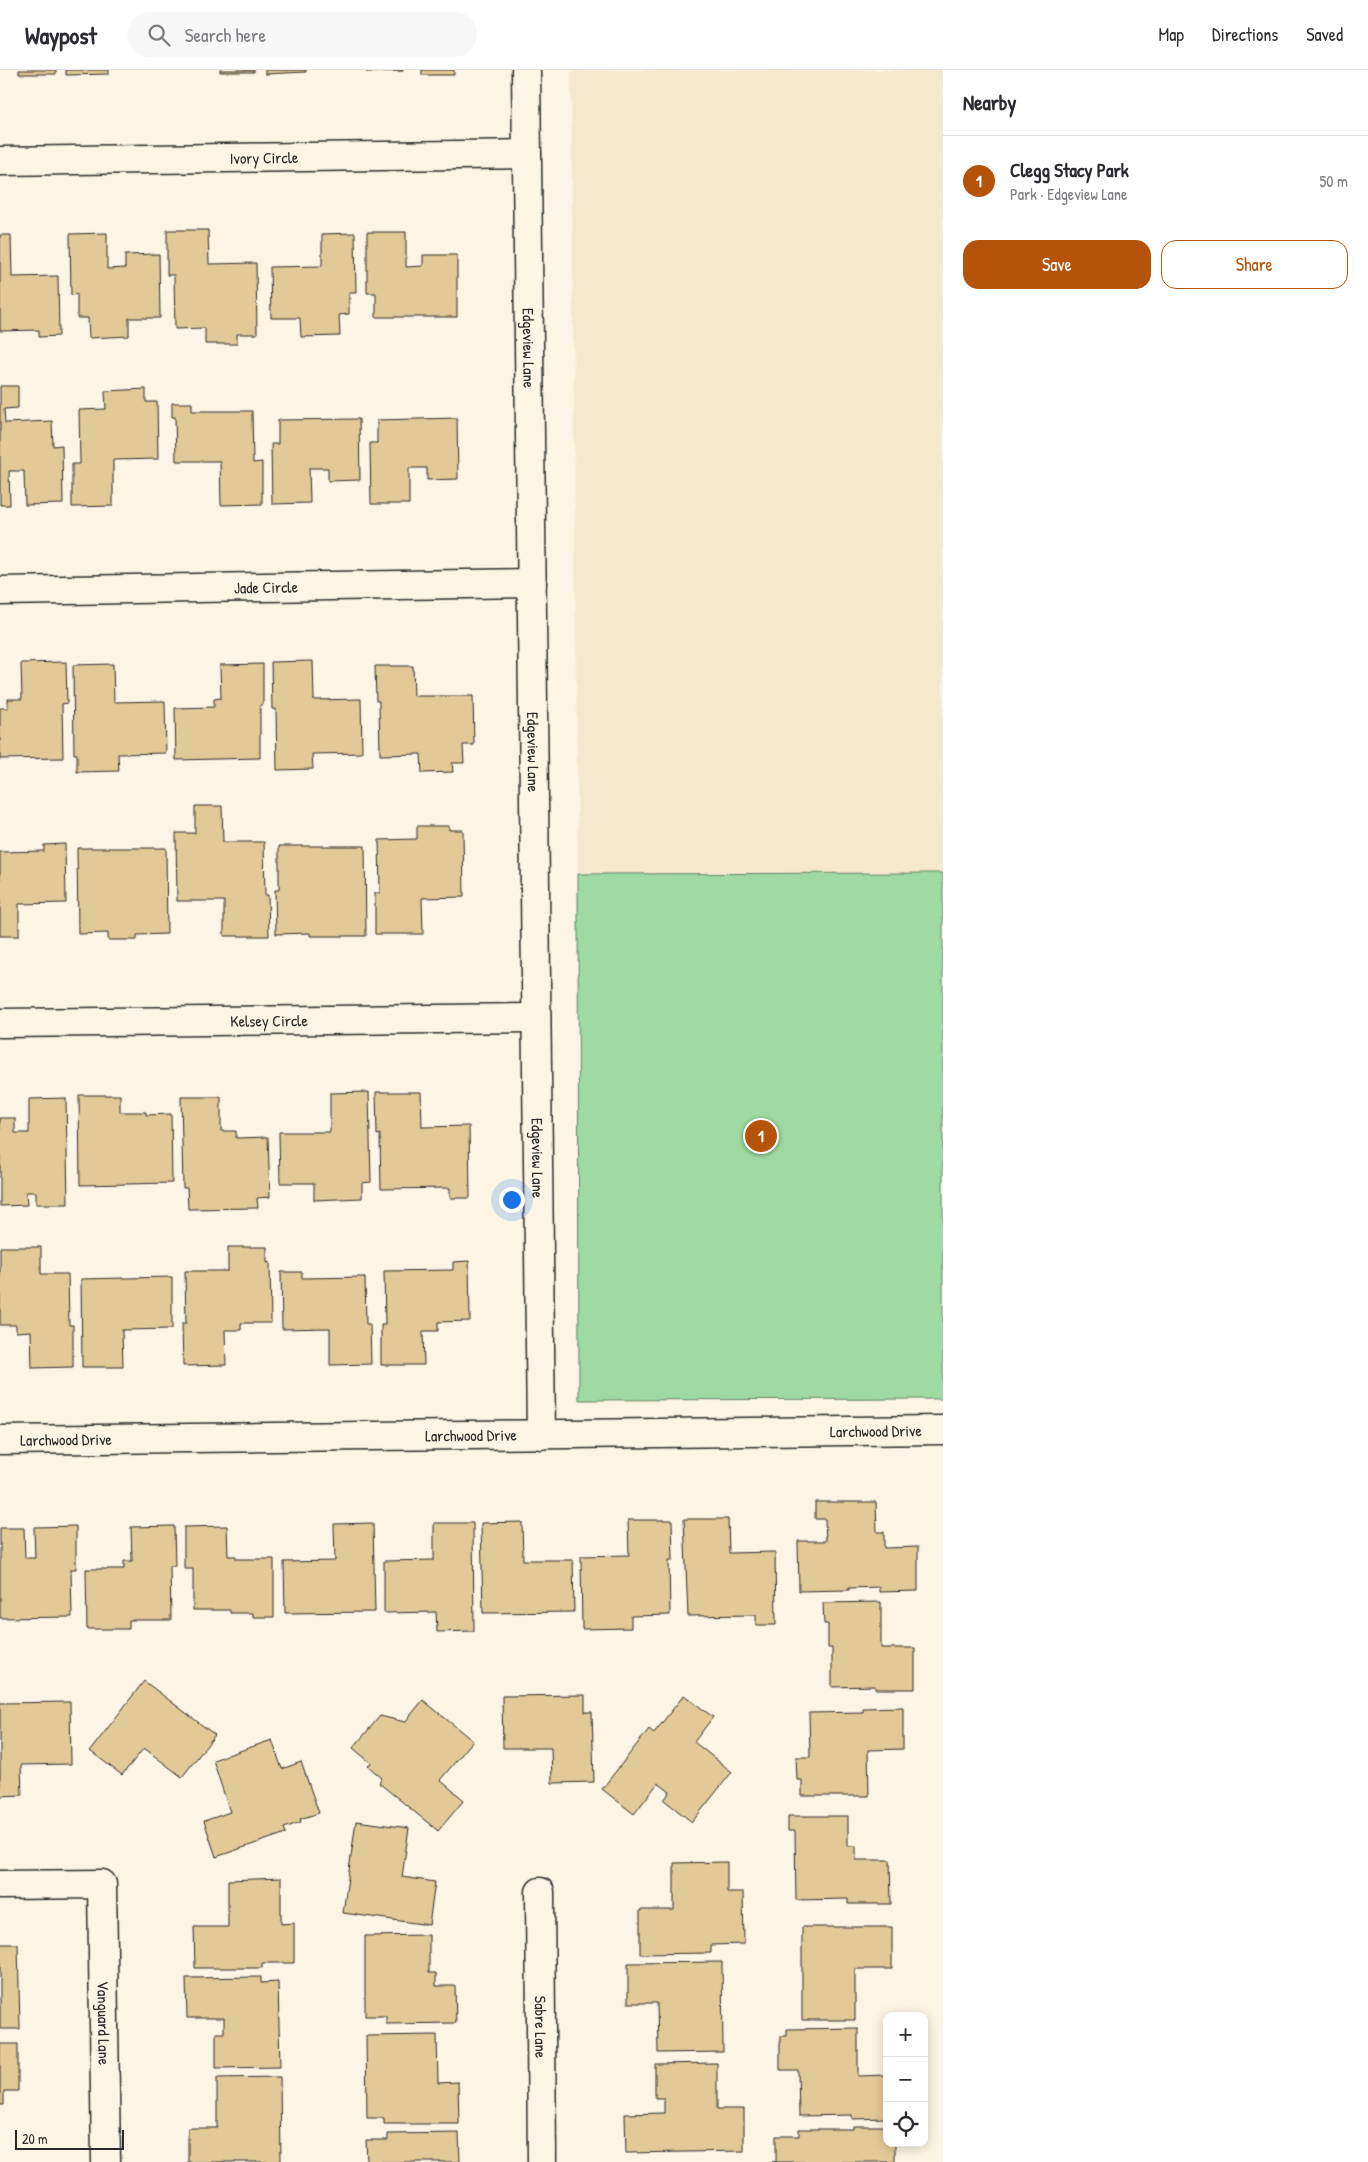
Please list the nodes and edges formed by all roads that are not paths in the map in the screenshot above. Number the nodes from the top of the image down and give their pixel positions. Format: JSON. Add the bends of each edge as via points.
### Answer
{"nodes":[{"id":1,"x":526,"y":70,"type":"edge"},
{"id":2,"x":527,"y":154,"type":"junction"},
{"id":3,"x":0,"y":161,"type":"edge"},
{"id":4,"x":532,"y":583,"type":"junction"},
{"id":5,"x":0,"y":592,"type":"edge"},
{"id":6,"x":536,"y":1018,"type":"junction"},
{"id":7,"x":0,"y":1023,"type":"edge"},
{"id":8,"x":943,"y":1430,"type":"edge"},
{"id":9,"x":541,"y":1435,"type":"junction"},
{"id":10,"x":0,"y":1440,"type":"edge"},
{"id":11,"x":0,"y":1885,"type":"edge"},
{"id":12,"x":540,"y":1892,"type":"dead end"},
{"id":13,"x":106,"y":2162,"type":"edge"},
{"id":14,"x":542,"y":2162,"type":"edge"}],
"edges":[{"from":1,"to":2,"type":"street","name":"Edgeview Lane"},
{"from":2,"to":3,"type":"street","name":"Ivory Circle"},
{"from":2,"to":4,"type":"street","name":"Edgeview Lane"},
{"from":4,"to":5,"type":"street","name":"Jade Circle"},
{"from":4,"to":6,"type":"street","name":"Edgeview Lane"},
{"from":6,"to":7,"type":"street","name":"Kelsey Circle"},
{"from":6,"to":9,"type":"street","name":"Edgeview Lane"},
{"from":8,"to":9,"type":"street","name":"Larchwood Drive"},
{"from":9,"to":10,"type":"street","name":"Larchwood Drive"},
{"from":11,"to":13,"type":"street","name":"Vanguard Lane","via":[[102,1884]]},
{"from":12,"to":14,"type":"street","name":"Sabre Lane"}]}
